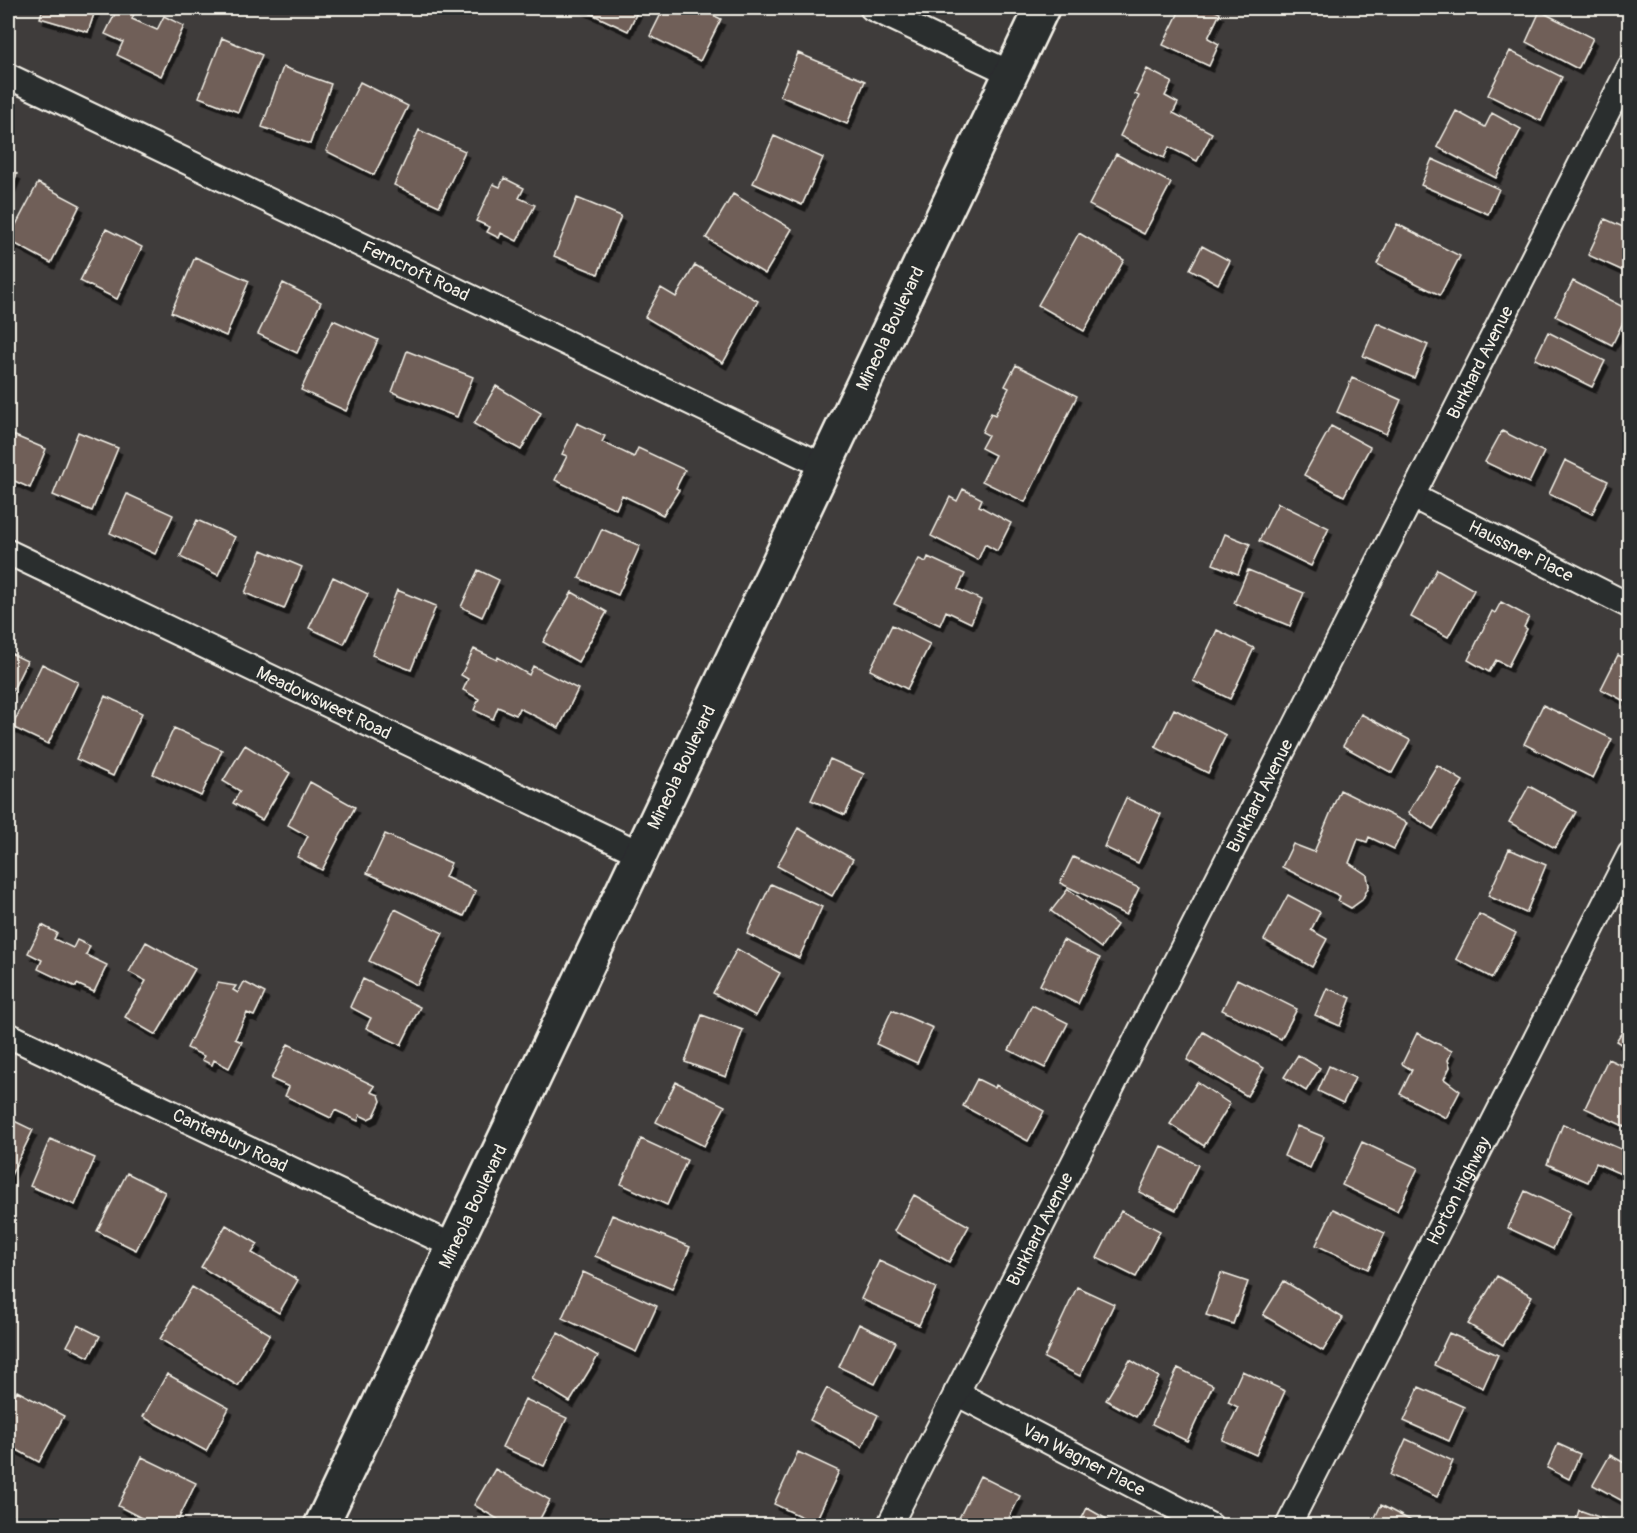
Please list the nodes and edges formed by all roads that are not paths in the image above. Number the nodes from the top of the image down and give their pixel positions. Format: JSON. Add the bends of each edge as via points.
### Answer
{"nodes":[{"id":1,"x":872,"y":8,"type":"edge"},
{"id":2,"x":1042,"y":8,"type":"edge"},
{"id":3,"x":1629,"y":67,"type":"edge"},
{"id":4,"x":1010,"y":73,"type":"junction"},
{"id":5,"x":8,"y":76,"type":"edge"},
{"id":6,"x":824,"y":466,"type":"junction"},
{"id":7,"x":1412,"y":496,"type":"junction"},
{"id":8,"x":8,"y":552,"type":"edge"},
{"id":9,"x":1629,"y":606,"type":"edge"},
{"id":10,"x":639,"y":854,"type":"junction"},
{"id":11,"x":1629,"y":854,"type":"edge"},
{"id":12,"x":8,"y":1035,"type":"edge"},
{"id":13,"x":453,"y":1246,"type":"junction"},
{"id":14,"x":956,"y":1393,"type":"junction"},
{"id":15,"x":321,"y":1526,"type":"edge"},
{"id":16,"x":890,"y":1526,"type":"edge"},
{"id":17,"x":1211,"y":1526,"type":"edge"},
{"id":18,"x":1288,"y":1526,"type":"edge"}],
"edges":[{"from":1,"to":4,"type":"street"},
{"from":2,"to":4,"type":"main road","name":"Mineola Boulevard"},
{"from":3,"to":7,"type":"street","name":"Burkhard Avenue"},
{"from":4,"to":6,"type":"main road","name":"Mineola Boulevard"},
{"from":5,"to":6,"type":"street","name":"Ferncroft Road"},
{"from":6,"to":10,"type":"main road","name":"Mineola Boulevard"},
{"from":7,"to":9,"type":"street","name":"Haussner Place"},
{"from":7,"to":14,"type":"street","name":"Burkhard Avenue"},
{"from":8,"to":10,"type":"street","name":"Meadowsweet Road"},
{"from":10,"to":13,"type":"main road","name":"Mineola Boulevard"},
{"from":11,"to":18,"type":"street","name":"Horton Highway"},
{"from":12,"to":13,"type":"street","name":"Canterbury Road"},
{"from":13,"to":15,"type":"main road","name":"Mineola Boulevard"},
{"from":14,"to":16,"type":"street","name":"Burkhard Avenue"},
{"from":14,"to":17,"type":"street","name":"Van Wagner Place"}]}
